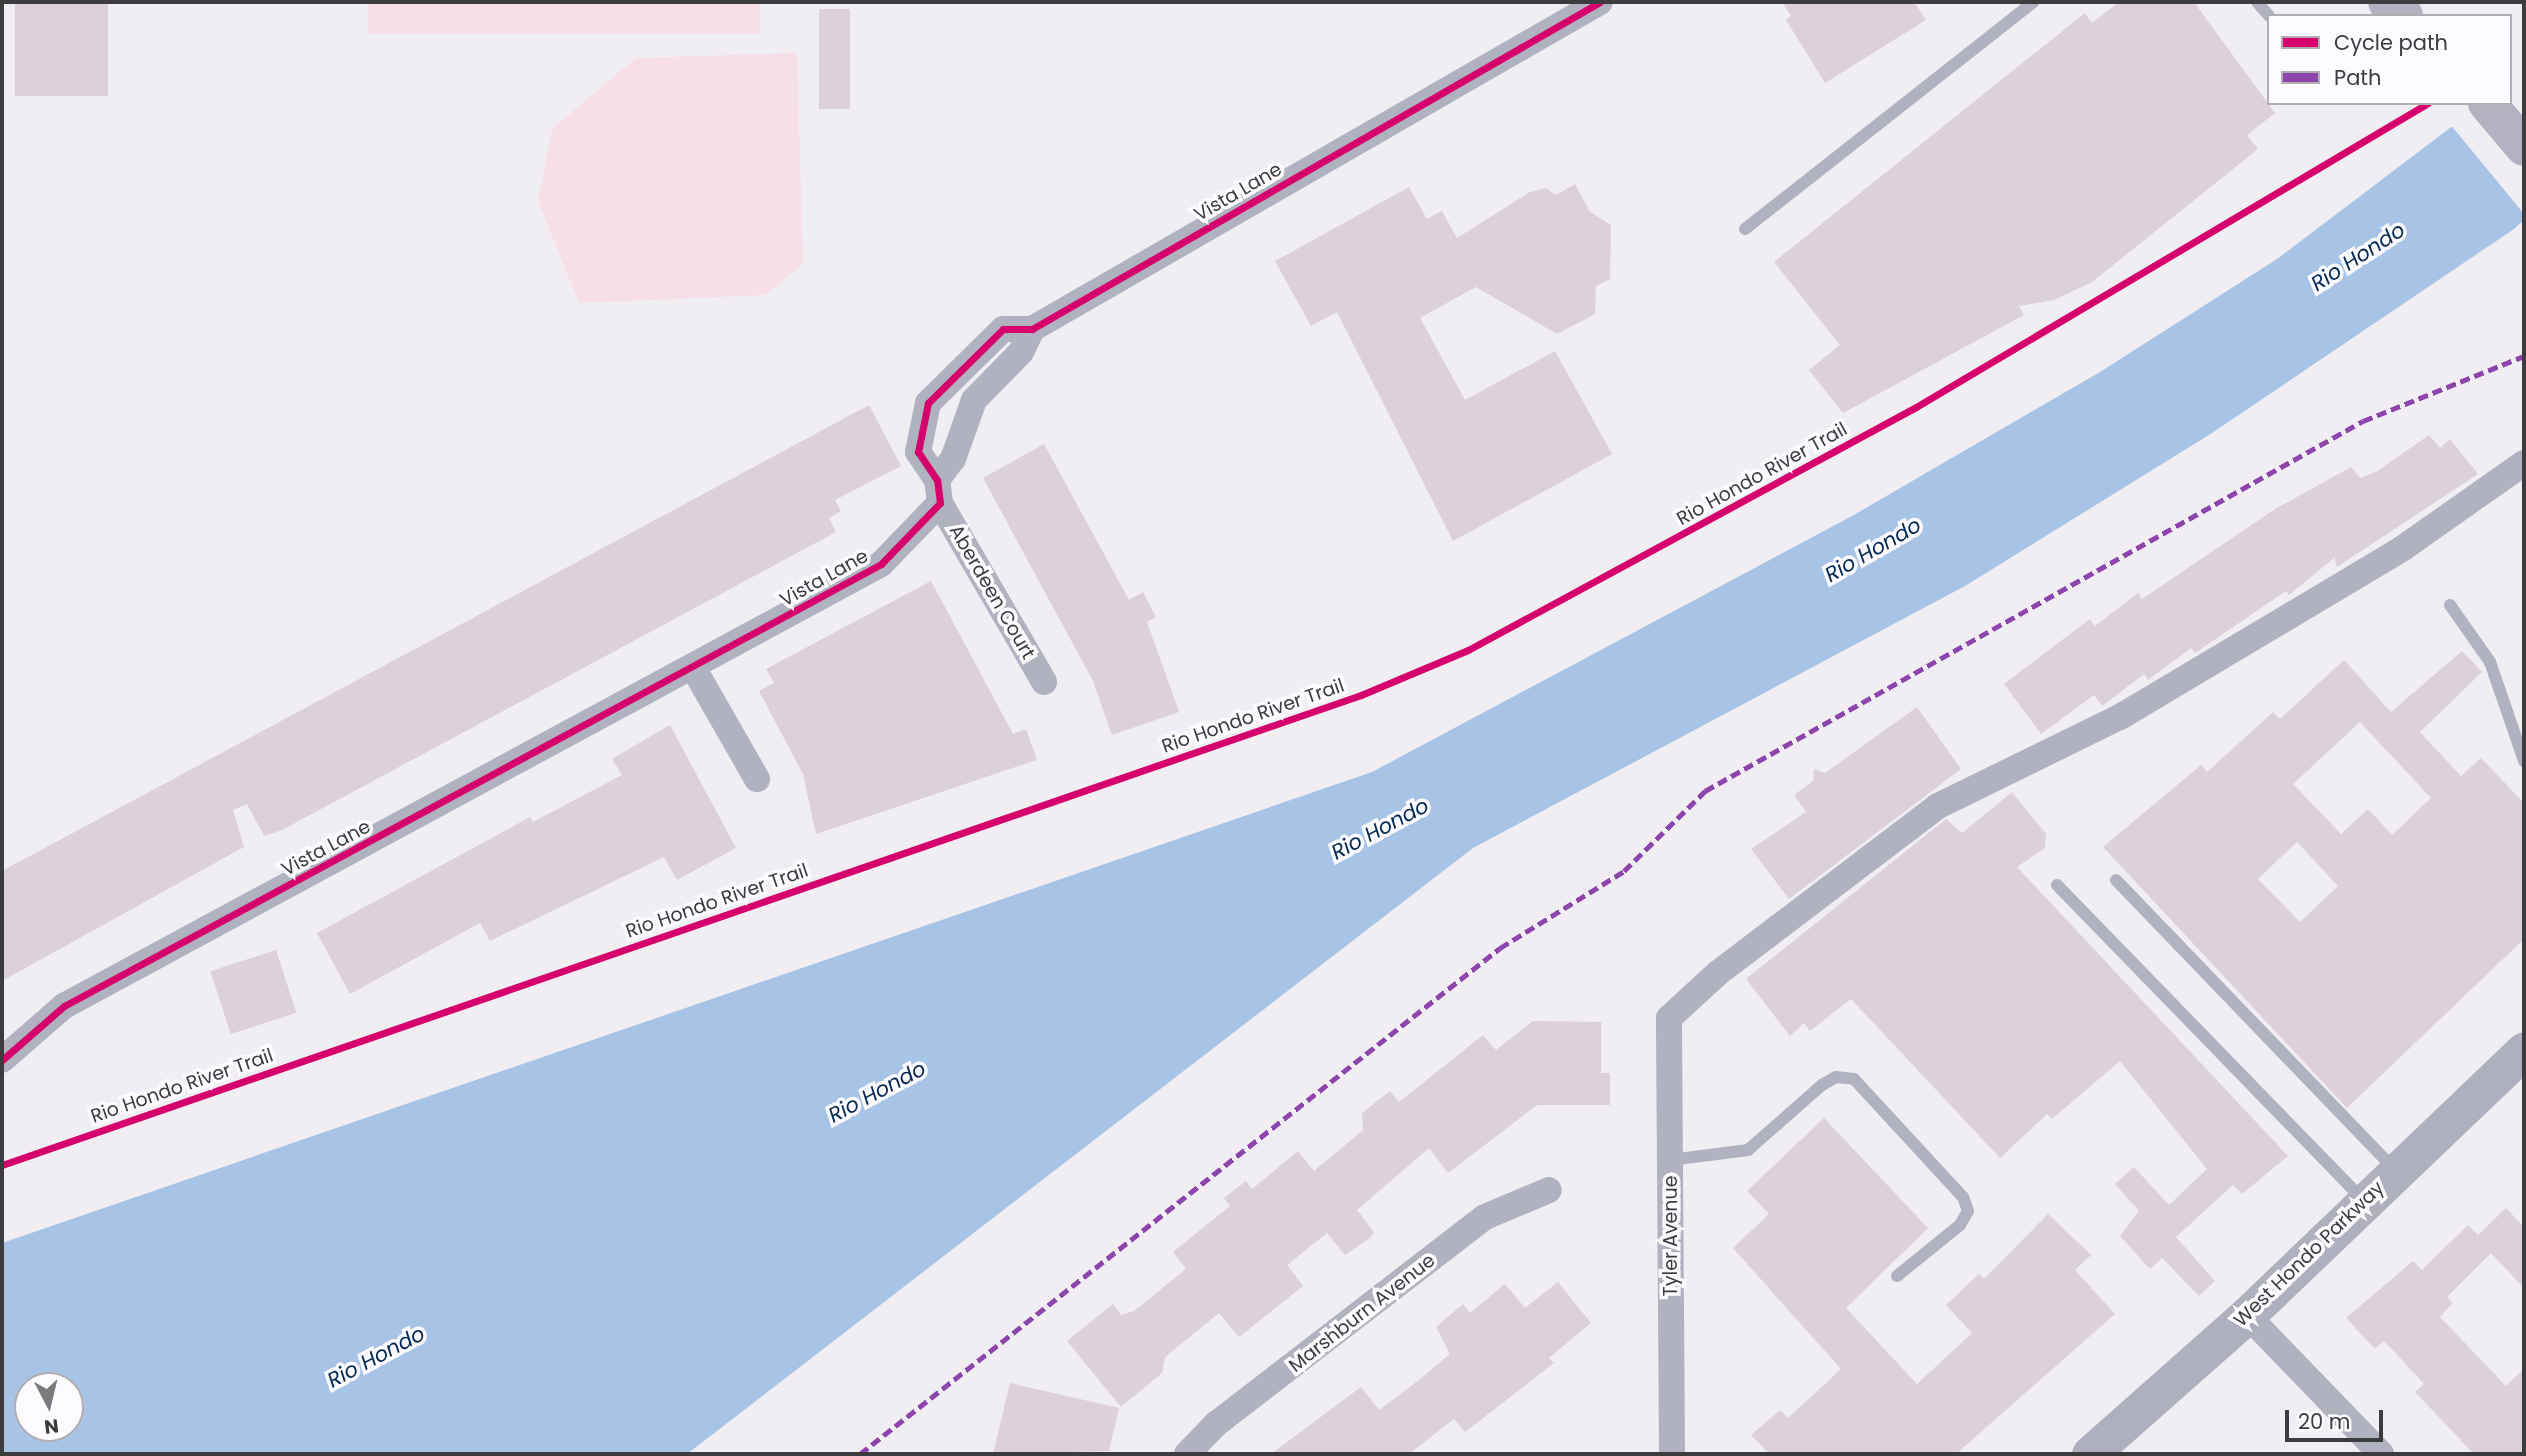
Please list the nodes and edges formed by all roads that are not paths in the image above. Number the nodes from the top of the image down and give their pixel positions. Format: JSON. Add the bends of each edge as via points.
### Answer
{"nodes":[{"id":1,"x":1600,"y":2,"type":"edge"},
{"id":2,"x":2033,"y":2,"type":"edge"},
{"id":3,"x":2489,"y":105,"type":"edge"},
{"id":4,"x":2524,"y":147,"type":"edge"},
{"id":5,"x":1745,"y":229,"type":"dead end"},
{"id":6,"x":1032,"y":329,"type":"junction"},
{"id":7,"x":2524,"y":463,"type":"edge"},
{"id":8,"x":938,"y":491,"type":"junction"},
{"id":9,"x":2450,"y":605,"type":"dead end"},
{"id":10,"x":694,"y":669,"type":"junction"},
{"id":11,"x":1044,"y":681,"type":"dead end"},
{"id":12,"x":2524,"y":761,"type":"edge"},
{"id":13,"x":757,"y":779,"type":"dead end"},
{"id":14,"x":2116,"y":880,"type":"dead end"},
{"id":15,"x":2057,"y":885,"type":"dead end"},
{"id":16,"x":2524,"y":1050,"type":"edge"},
{"id":17,"x":2,"y":1060,"type":"edge"},
{"id":18,"x":1670,"y":1160,"type":"junction"},
{"id":19,"x":2395,"y":1170,"type":"junction"},
{"id":20,"x":1549,"y":1190,"type":"dead end"},
{"id":21,"x":2363,"y":1200,"type":"junction"},
{"id":22,"x":1897,"y":1276,"type":"dead end"},
{"id":23,"x":2247,"y":1315,"type":"junction"},
{"id":24,"x":1187,"y":1454,"type":"edge"},
{"id":25,"x":1672,"y":1454,"type":"edge"},
{"id":26,"x":2090,"y":1454,"type":"edge"},
{"id":27,"x":2381,"y":1454,"type":"edge"}],
"edges":[{"from":1,"to":6,"type":"street","name":"Vista Lane"},
{"from":2,"to":5,"type":"lane"},
{"from":3,"to":4,"type":"main road"},
{"from":6,"to":8,"type":"street","name":"Vista Lane","via":[[1021,352],[974,400]]},
{"from":6,"to":8,"type":"street","name":"Vista Lane","via":[[1003,330],[928,403],[918,452]]},
{"from":7,"to":18,"type":"street","name":"Tyler Avenue","via":[[2403,548],[2120,717],[1938,806],[1670,1018]]},
{"from":8,"to":10,"type":"street","name":"Vista Lane","via":[[881,565]]},
{"from":8,"to":11,"type":"street","name":"Aberdeen Court"},
{"from":9,"to":12,"type":"lane","via":[[2490,662]]},
{"from":10,"to":13,"type":"street"},
{"from":10,"to":17,"type":"street","name":"Vista Lane","via":[[64,1006]]},
{"from":14,"to":19,"type":"lane"},
{"from":15,"to":21,"type":"lane"},
{"from":16,"to":19,"type":"street","name":"West Hondo Parkway"},
{"from":18,"to":22,"type":"lane","via":[[1748,1150],[1822,1085],[1836,1077],[1854,1079],[1963,1197],[1968,1211],[1960,1225]]},
{"from":18,"to":25,"type":"street","name":"Tyler Avenue"},
{"from":19,"to":21,"type":"street","name":"West Hondo Parkway"},
{"from":20,"to":24,"type":"street","name":"Marshburn Avenue","via":[[1485,1217],[1216,1424]]},
{"from":21,"to":23,"type":"street","name":"West Hondo Parkway"},
{"from":23,"to":26,"type":"street","name":"West Hondo Parkway"},
{"from":23,"to":27,"type":"street"}]}
